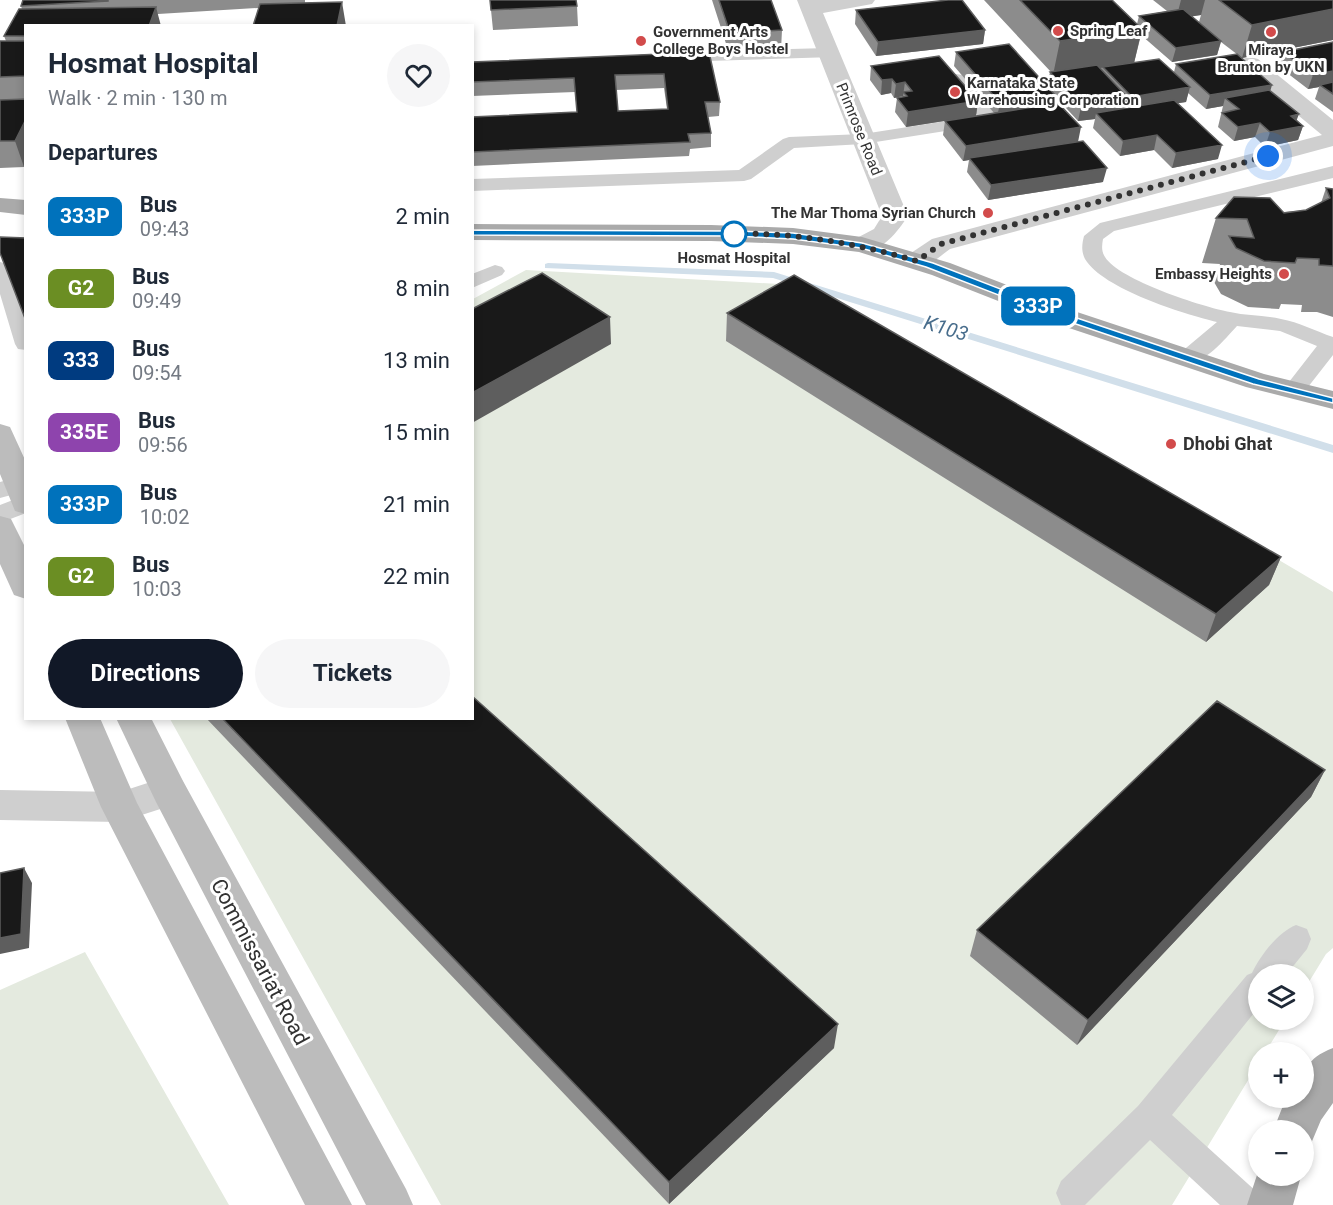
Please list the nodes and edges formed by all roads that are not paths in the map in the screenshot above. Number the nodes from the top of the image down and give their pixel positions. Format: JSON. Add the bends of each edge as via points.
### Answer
{"nodes":[{"id":1,"x":865,"y":0,"type":"edge"},
{"id":2,"x":809,"y":4,"type":"edge"},
{"id":3,"x":828,"y":53,"type":"junction"},
{"id":4,"x":674,"y":57,"type":"edge"},
{"id":5,"x":1250,"y":64,"type":"edge"},
{"id":6,"x":948,"y":69,"type":"edge"},
{"id":7,"x":1333,"y":132,"type":"edge"},
{"id":8,"x":863,"y":139,"type":"junction"},
{"id":9,"x":1333,"y":139,"type":"edge"},
{"id":10,"x":1333,"y":172,"type":"edge"},
{"id":11,"x":474,"y":185,"type":"edge"},
{"id":12,"x":474,"y":232,"type":"edge"},
{"id":13,"x":862,"y":245,"type":"junction"},
{"id":14,"x":917,"y":261,"type":"junction"},
{"id":15,"x":0,"y":268,"type":"edge"},
{"id":16,"x":495,"y":272,"type":"dead end"},
{"id":17,"x":474,"y":281,"type":"edge"},
{"id":18,"x":8,"y":310,"type":"edge"},
{"id":19,"x":1232,"y":319,"type":"junction"},
{"id":20,"x":24,"y":340,"type":"edge"},
{"id":21,"x":1331,"y":344,"type":"edge"},
{"id":22,"x":1188,"y":358,"type":"junction"},
{"id":23,"x":1293,"y":391,"type":"junction"},
{"id":24,"x":1333,"y":400,"type":"edge"},
{"id":25,"x":0,"y":434,"type":"edge"},
{"id":26,"x":17,"y":495,"type":"edge"},
{"id":27,"x":0,"y":515,"type":"edge"},
{"id":28,"x":0,"y":527,"type":"edge"},
{"id":29,"x":24,"y":581,"type":"edge"},
{"id":30,"x":83,"y":720,"type":"edge"},
{"id":31,"x":134,"y":720,"type":"edge"},
{"id":32,"x":169,"y":791,"type":"junction"},
{"id":33,"x":0,"y":805,"type":"edge"},
{"id":34,"x":120,"y":807,"type":"junction"},
{"id":35,"x":1296,"y":939,"type":"dead end"},
{"id":36,"x":1276,"y":964,"type":"edge"},
{"id":37,"x":1248,"y":997,"type":"edge"},
{"id":38,"x":1333,"y":1068,"type":"edge"},
{"id":39,"x":1150,"y":1117,"type":"junction"},
{"id":40,"x":1299,"y":1120,"type":"edge"},
{"id":41,"x":1276,"y":1186,"type":"edge"},
{"id":42,"x":1072,"y":1193,"type":"dead end"},
{"id":43,"x":329,"y":1205,"type":"edge"},
{"id":44,"x":390,"y":1205,"type":"edge"},
{"id":45,"x":1246,"y":1205,"type":"edge"},
{"id":46,"x":1269,"y":1205,"type":"edge"}],
"edges":[{"from":1,"to":2,"type":"street"},
{"from":2,"to":3,"type":"street","name":"Primrose Road"},
{"from":3,"to":4,"type":"lane"},
{"from":3,"to":8,"type":"street","name":"Primrose Road"},
{"from":5,"to":7,"type":"street"},
{"from":6,"to":8,"type":"lane","via":[[990,119]]},
{"from":8,"to":11,"type":"lane","via":[[789,143],[744,175]]},
{"from":8,"to":13,"type":"street","name":"Primrose Road","via":[[895,216],[883,234]]},
{"from":9,"to":14,"type":"street","via":[[941,244]]},
{"from":10,"to":19,"type":"lane","via":[[1107,227],[1094,236],[1091,249],[1107,272],[1138,287]]},
{"from":12,"to":13,"type":"main road","via":[[722,233],[793,236]]},
{"from":13,"to":14,"type":"main road"},
{"from":14,"to":22,"type":"main road","via":[[1064,317]]},
{"from":15,"to":18,"type":"lane"},
{"from":16,"to":17,"type":"lane"},
{"from":18,"to":20,"type":"lane"},
{"from":19,"to":21,"type":"lane","via":[[1284,326]]},
{"from":19,"to":22,"type":"lane"},
{"from":21,"to":23,"type":"lane"},
{"from":22,"to":23,"type":"main road"},
{"from":23,"to":24,"type":"main road"},
{"from":25,"to":26,"type":"main road"},
{"from":26,"to":27,"type":"lane"},
{"from":28,"to":29,"type":"main road"},
{"from":30,"to":34,"type":"main road"},
{"from":31,"to":32,"type":"main road","name":"Commissariat Road"},
{"from":32,"to":34,"type":"street"},
{"from":32,"to":44,"type":"main road","name":"Commissariat Road"},
{"from":33,"to":34,"type":"street"},
{"from":34,"to":43,"type":"main road"},
{"from":35,"to":36,"type":"lane"},
{"from":37,"to":39,"type":"lane"},
{"from":38,"to":40,"type":"main road","via":[[1303,1108]]},
{"from":39,"to":42,"type":"lane"},
{"from":39,"to":45,"type":"lane"},
{"from":41,"to":46,"type":"main road"}]}
